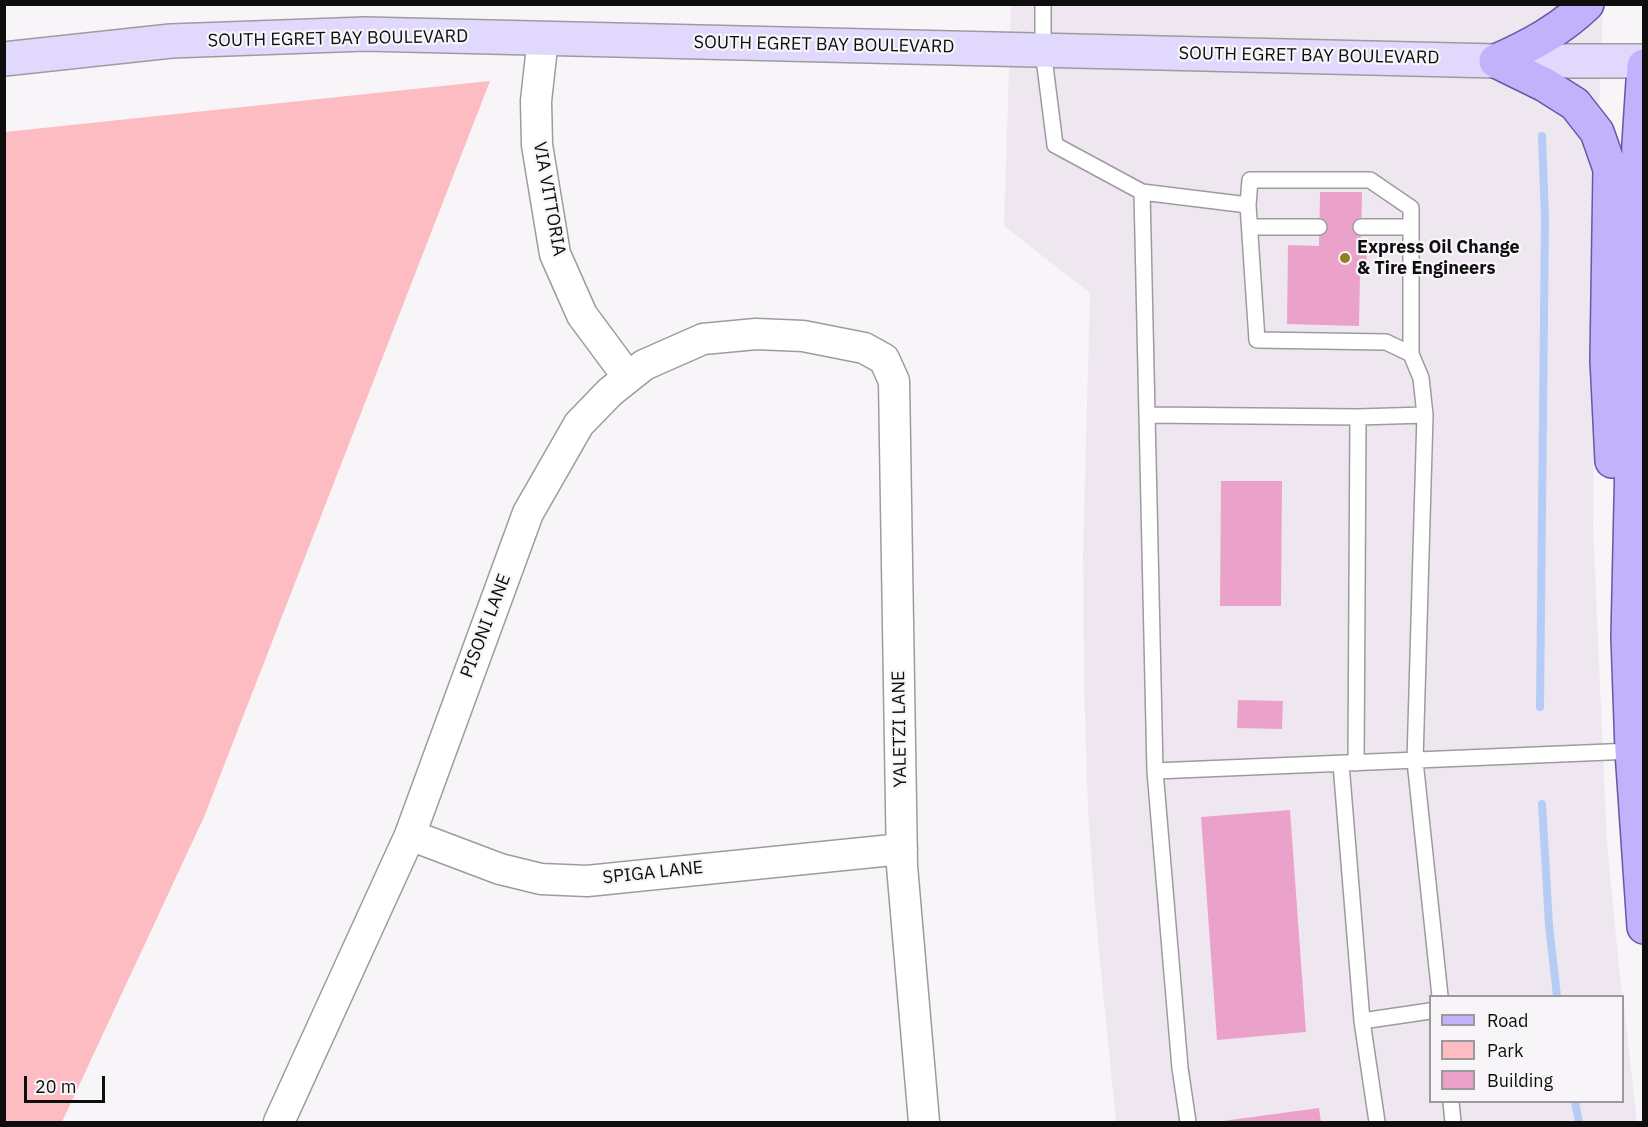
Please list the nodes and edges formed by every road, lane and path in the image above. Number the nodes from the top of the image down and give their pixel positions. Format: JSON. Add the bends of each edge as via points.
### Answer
{"nodes":[{"id":1,"x":1043,"y":4,"type":"edge"},
{"id":2,"x":1587,"y":4,"type":"edge"},
{"id":3,"x":543,"y":38,"type":"junction"},
{"id":4,"x":1043,"y":50,"type":"junction"},
{"id":5,"x":4,"y":59,"type":"edge"},
{"id":6,"x":1496,"y":61,"type":"junction"},
{"id":7,"x":1644,"y":61,"type":"edge"},
{"id":8,"x":1644,"y":66,"type":"edge"},
{"id":9,"x":1142,"y":192,"type":"junction"},
{"id":10,"x":1248,"y":205,"type":"junction"},
{"id":11,"x":1250,"y":227,"type":"junction"},
{"id":12,"x":1319,"y":227,"type":"dead end"},
{"id":13,"x":1362,"y":227,"type":"dead end"},
{"id":14,"x":1410,"y":227,"type":"junction"},
{"id":15,"x":864,"y":348,"type":"joint"},
{"id":16,"x":1411,"y":354,"type":"junction"},
{"id":17,"x":628,"y":377,"type":"junction"},
{"id":18,"x":1148,"y":415,"type":"junction"},
{"id":19,"x":1425,"y":416,"type":"junction"},
{"id":20,"x":1358,"y":417,"type":"junction"},
{"id":21,"x":1630,"y":523,"type":"junction"},
{"id":22,"x":1632,"y":751,"type":"junction"},
{"id":23,"x":1415,"y":761,"type":"junction"},
{"id":24,"x":1348,"y":764,"type":"junction"},
{"id":25,"x":1155,"y":771,"type":"junction"},
{"id":26,"x":410,"y":835,"type":"junction"},
{"id":27,"x":902,"y":849,"type":"junction"},
{"id":28,"x":1644,"y":927,"type":"edge"},
{"id":29,"x":1440,"y":995,"type":"edge"},
{"id":30,"x":1429,"y":1011,"type":"edge"},
{"id":31,"x":1362,"y":1021,"type":"junction"},
{"id":32,"x":1451,"y":1103,"type":"edge"},
{"id":33,"x":279,"y":1122,"type":"edge"},
{"id":34,"x":924,"y":1122,"type":"edge"},
{"id":35,"x":1188,"y":1122,"type":"edge"},
{"id":36,"x":1377,"y":1122,"type":"edge"},
{"id":37,"x":1453,"y":1122,"type":"edge"}],
"edges":[{"from":1,"to":4,"type":"lane"},
{"from":2,"to":6,"type":"main road","via":[[1572,20],[1535,44]]},
{"from":3,"to":4,"type":"main road","name":"SOUTH EGRET BAY BOULEVARD"},
{"from":3,"to":5,"type":"main road","name":"SOUTH EGRET BAY BOULEVARD","via":[[364,34],[194,40]]},
{"from":3,"to":17,"type":"street","name":"VIA VITTORIA","via":[[536,100],[537,145],[555,254],[582,315]]},
{"from":4,"to":6,"type":"main road","name":"SOUTH EGRET BAY BOULEVARD"},
{"from":4,"to":9,"type":"lane","via":[[1055,145]]},
{"from":6,"to":7,"type":"main road","name":"SOUTH EGRET BAY BOULEVARD"},
{"from":6,"to":21,"type":"main road","via":[[1575,104],[1597,132],[1610,169],[1610,454]]},
{"from":8,"to":21,"type":"main road"},
{"from":9,"to":10,"type":"lane"},
{"from":9,"to":18,"type":"lane"},
{"from":10,"to":11,"type":"lane"},
{"from":10,"to":14,"type":"lane","via":[[1250,180],[1370,180],[1411,208]]},
{"from":11,"to":12,"type":"lane"},
{"from":11,"to":16,"type":"lane","via":[[1257,340],[1386,342]]},
{"from":13,"to":14,"type":"lane"},
{"from":14,"to":16,"type":"lane"},
{"from":15,"to":17,"type":"street","name":"PISONI LANE","via":[[803,336],[756,334],[703,339],[644,365]]},
{"from":15,"to":27,"type":"street","name":"YALETZI LANE","via":[[884,359],[894,381]]},
{"from":16,"to":19,"type":"lane","via":[[1421,378]]},
{"from":17,"to":26,"type":"street","name":"PISONI LANE","via":[[579,424],[528,513]]},
{"from":18,"to":20,"type":"lane"},
{"from":18,"to":25,"type":"lane"},
{"from":19,"to":20,"type":"lane"},
{"from":19,"to":23,"type":"lane"},
{"from":20,"to":24,"type":"lane"},
{"from":21,"to":22,"type":"main road"},
{"from":22,"to":23,"type":"lane"},
{"from":22,"to":28,"type":"main road"},
{"from":23,"to":24,"type":"lane"},
{"from":23,"to":29,"type":"lane"},
{"from":24,"to":25,"type":"lane"},
{"from":24,"to":31,"type":"lane"},
{"from":25,"to":35,"type":"lane"},
{"from":26,"to":27,"type":"street","name":"SPIGA LANE","via":[[500,869],[541,879],[587,881]]},
{"from":26,"to":33,"type":"street","name":"PISONI LANE"},
{"from":27,"to":34,"type":"street","name":"YALETZI LANE"},
{"from":30,"to":31,"type":"lane"},
{"from":31,"to":36,"type":"lane"},
{"from":32,"to":37,"type":"lane"}]}
